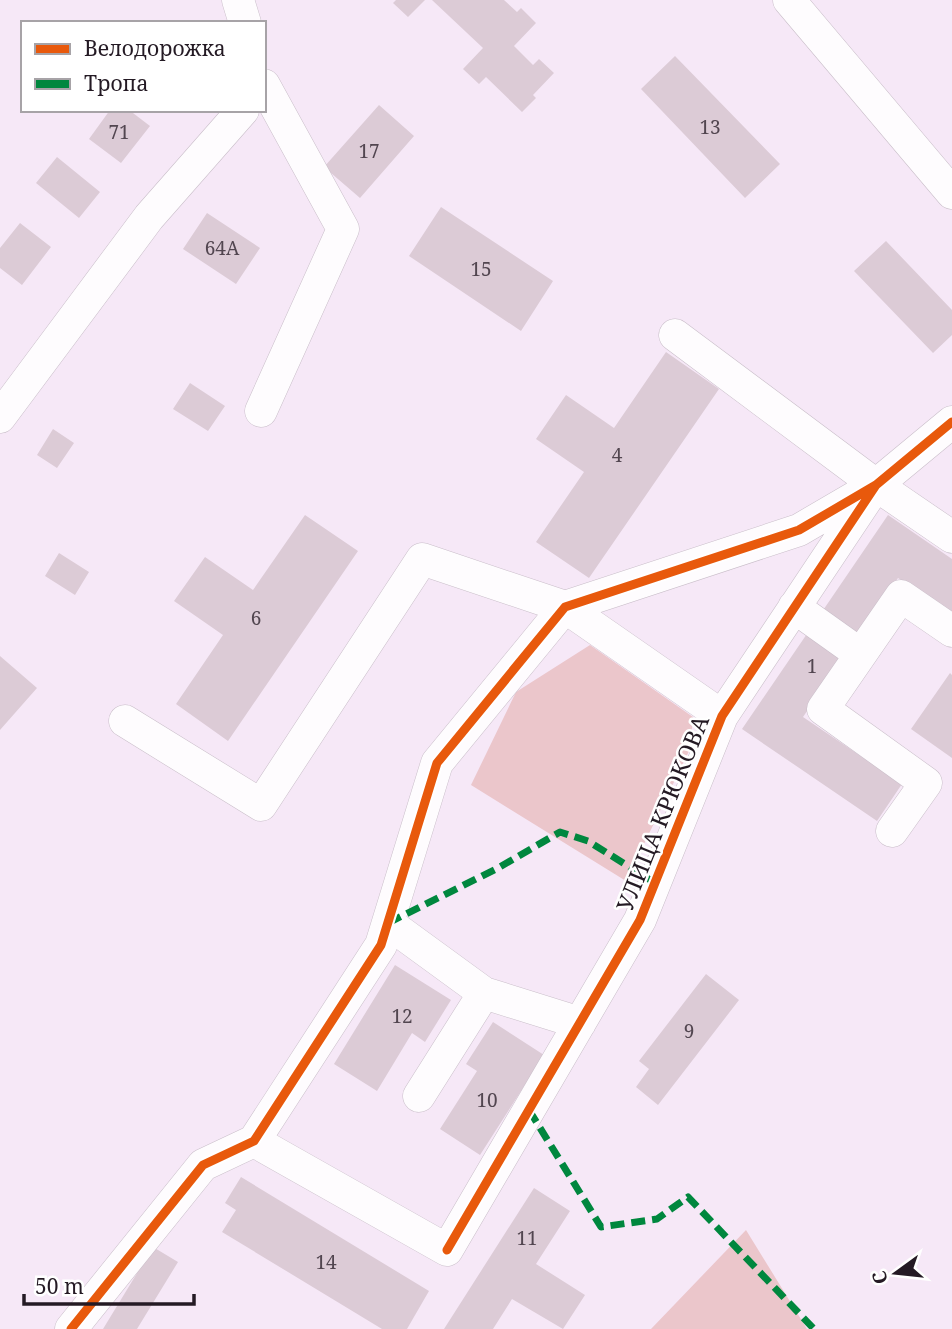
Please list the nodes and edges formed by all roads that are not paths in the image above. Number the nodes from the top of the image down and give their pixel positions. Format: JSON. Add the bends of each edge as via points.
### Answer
{"nodes":[{"id":1,"x":237,"y":0,"type":"edge"},
{"id":2,"x":789,"y":0,"type":"edge"},
{"id":3,"x":244,"y":21,"type":"edge"},
{"id":4,"x":266,"y":89,"type":"edge"},
{"id":5,"x":241,"y":112,"type":"edge"},
{"id":6,"x":952,"y":193,"type":"edge"},
{"id":7,"x":675,"y":335,"type":"dead end"},
{"id":8,"x":261,"y":411,"type":"dead end"},
{"id":9,"x":0,"y":417,"type":"edge"},
{"id":10,"x":952,"y":423,"type":"edge"},
{"id":11,"x":876,"y":485,"type":"junction"},
{"id":12,"x":952,"y":537,"type":"edge"},
{"id":13,"x":565,"y":607,"type":"junction"},
{"id":14,"x":794,"y":607,"type":"junction"},
{"id":15,"x":952,"y":631,"type":"edge"},
{"id":16,"x":860,"y":654,"type":"junction"},
{"id":17,"x":722,"y":716,"type":"junction"},
{"id":18,"x":125,"y":721,"type":"dead end"},
{"id":19,"x":892,"y":831,"type":"dead end"},
{"id":20,"x":388,"y":923,"type":"junction"},
{"id":21,"x":484,"y":993,"type":"junction"},
{"id":22,"x":580,"y":1023,"type":"junction"},
{"id":23,"x":419,"y":1096,"type":"dead end"},
{"id":24,"x":254,"y":1141,"type":"junction"},
{"id":25,"x":71,"y":1329,"type":"edge"}],
"edges":[{"from":1,"to":3,"type":"street"},
{"from":2,"to":6,"type":"street"},
{"from":4,"to":8,"type":"street","via":[[343,229]]},
{"from":5,"to":9,"type":"street","via":[[149,217]]},
{"from":7,"to":11,"type":"street"},
{"from":10,"to":11,"type":"street","name":"УЛИЦА КРЮКОВА"},
{"from":11,"to":12,"type":"street"},
{"from":11,"to":13,"type":"street","via":[[799,530]]},
{"from":11,"to":14,"type":"street","name":"УЛИЦА КРЮКОВА"},
{"from":13,"to":17,"type":"street"},
{"from":13,"to":18,"type":"street","via":[[422,559],[261,805]]},
{"from":13,"to":20,"type":"street","via":[[437,763]]},
{"from":14,"to":16,"type":"street"},
{"from":14,"to":17,"type":"street","name":"УЛИЦА КРЮКОВА"},
{"from":15,"to":16,"type":"street","via":[[901,596]]},
{"from":16,"to":19,"type":"street","via":[[823,709],[926,783]]},
{"from":17,"to":22,"type":"street","name":"УЛИЦА КРЮКОВА","via":[[640,920]]},
{"from":20,"to":21,"type":"street"},
{"from":20,"to":24,"type":"street","via":[[382,945]]},
{"from":21,"to":22,"type":"street"},
{"from":21,"to":23,"type":"street"},
{"from":22,"to":24,"type":"street","name":"УЛИЦА КРЮКОВА","via":[[447,1250]]},
{"from":24,"to":25,"type":"street","via":[[203,1166]]}]}
